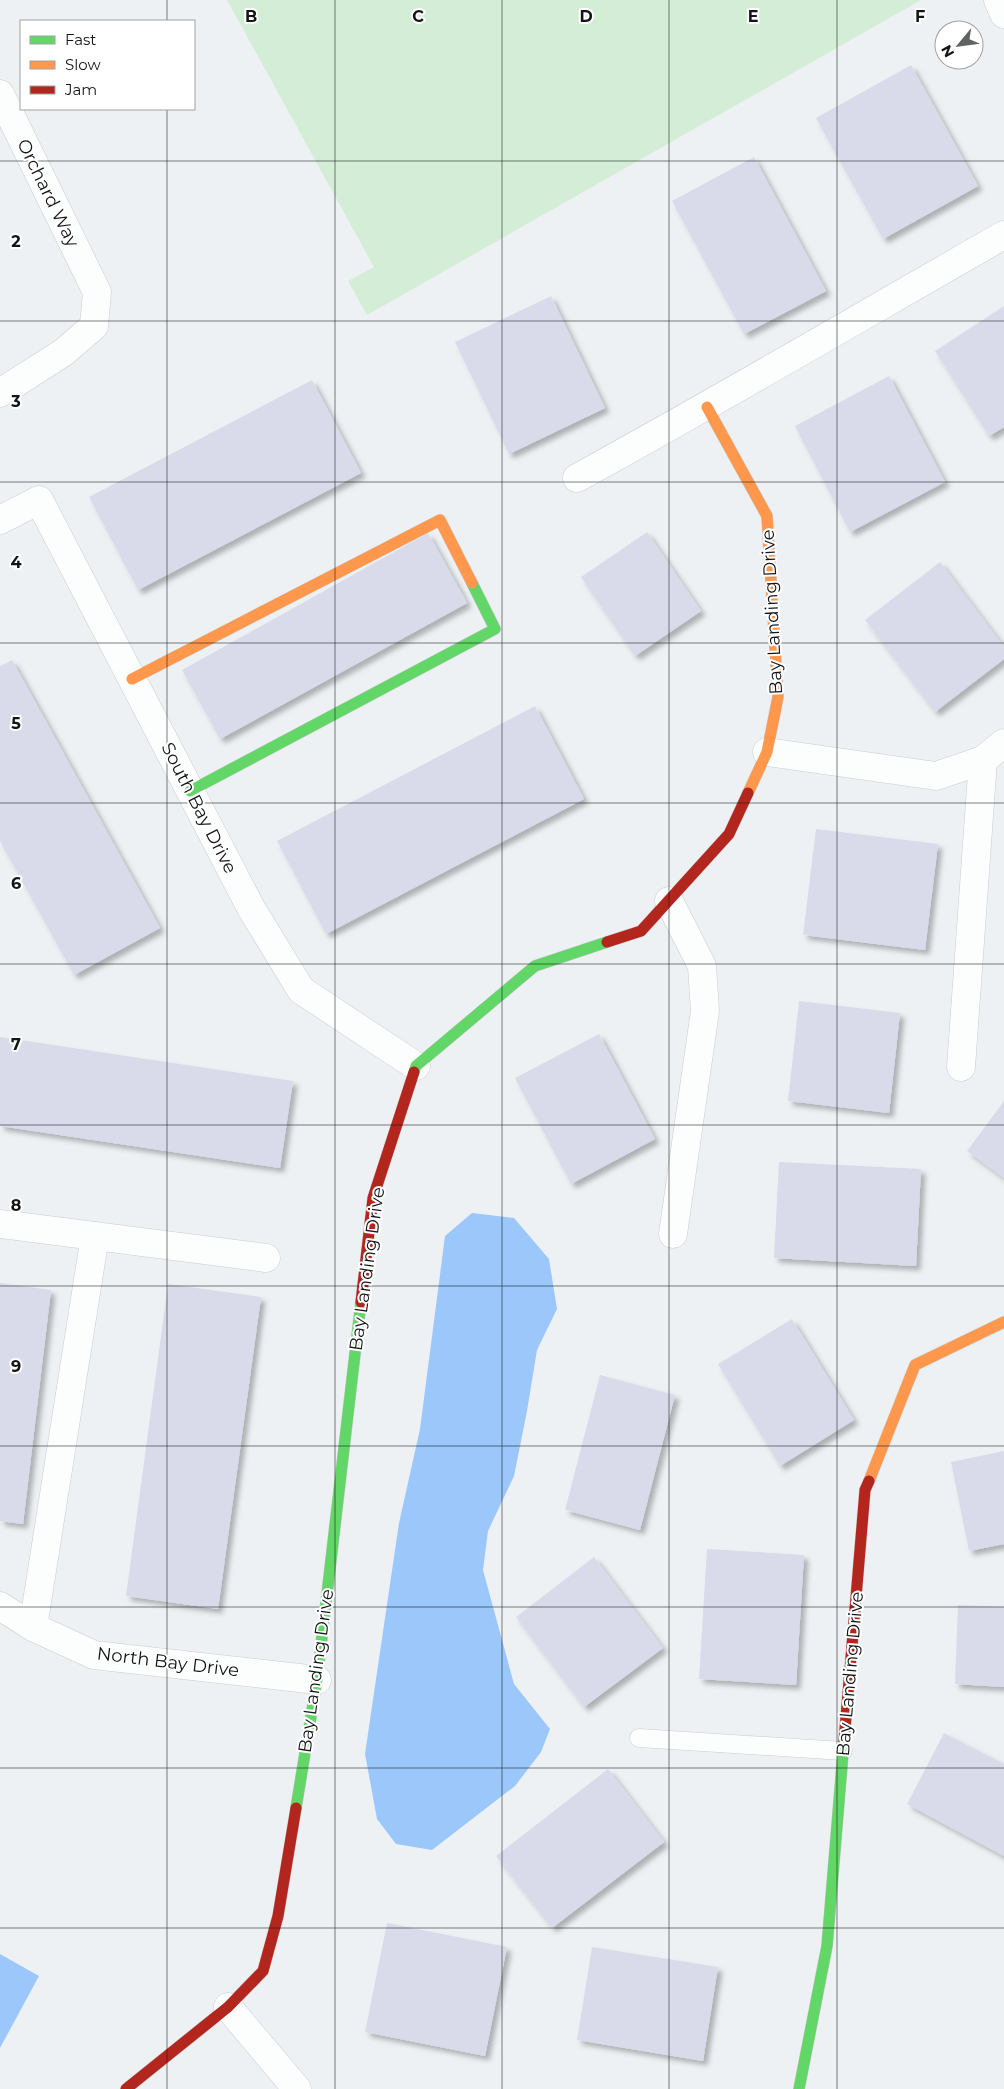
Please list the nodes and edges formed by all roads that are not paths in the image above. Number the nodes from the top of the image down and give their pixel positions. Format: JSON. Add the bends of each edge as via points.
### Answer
{"nodes":[{"id":1,"x":998,"y":0,"type":"edge"},
{"id":2,"x":1004,"y":14,"type":"edge"},
{"id":3,"x":0,"y":94,"type":"edge"},
{"id":4,"x":1004,"y":235,"type":"edge"},
{"id":5,"x":0,"y":393,"type":"edge"},
{"id":6,"x":707,"y":407,"type":"junction"},
{"id":7,"x":577,"y":478,"type":"dead end"},
{"id":8,"x":0,"y":520,"type":"edge"},
{"id":9,"x":132,"y":679,"type":"junction"},
{"id":10,"x":767,"y":752,"type":"junction"},
{"id":11,"x":994,"y":752,"type":"edge"},
{"id":12,"x":190,"y":791,"type":"junction"},
{"id":13,"x":669,"y":901,"type":"junction"},
{"id":14,"x":416,"y":1066,"type":"junction"},
{"id":15,"x":961,"y":1067,"type":"dead end"},
{"id":16,"x":0,"y":1224,"type":"edge"},
{"id":17,"x":673,"y":1234,"type":"dead end"},
{"id":18,"x":95,"y":1236,"type":"junction"},
{"id":19,"x":266,"y":1258,"type":"dead end"},
{"id":20,"x":1004,"y":1322,"type":"edge"},
{"id":21,"x":0,"y":1606,"type":"edge"},
{"id":22,"x":33,"y":1627,"type":"junction"},
{"id":23,"x":317,"y":1680,"type":"junction"},
{"id":24,"x":639,"y":1738,"type":"dead end"},
{"id":25,"x":843,"y":1751,"type":"junction"},
{"id":26,"x":228,"y":2007,"type":"junction"},
{"id":27,"x":126,"y":2089,"type":"edge"},
{"id":28,"x":297,"y":2089,"type":"edge"},
{"id":29,"x":799,"y":2089,"type":"edge"}],
"edges":[{"from":1,"to":2,"type":"street"},
{"from":3,"to":5,"type":"street","name":"Orchard Way","via":[[97,292],[94,326],[64,352]]},
{"from":4,"to":6,"type":"street"},
{"from":6,"to":7,"type":"street"},
{"from":6,"to":10,"type":"street","name":"Bay Landing Drive","via":[[767,516],[778,697]]},
{"from":8,"to":9,"type":"street","name":"South Bay Drive","via":[[39,500]]},
{"from":9,"to":12,"type":"street","name":"South Bay Drive"},
{"from":9,"to":12,"type":"street","via":[[440,520],[495,629]]},
{"from":10,"to":11,"type":"street","via":[[936,776]]},
{"from":10,"to":13,"type":"street","name":"Bay Landing Drive","via":[[729,834]]},
{"from":11,"to":15,"type":"street"},
{"from":12,"to":14,"type":"street","name":"South Bay Drive","via":[[251,908],[301,990]]},
{"from":13,"to":14,"type":"street","name":"Bay Landing Drive","via":[[640,931],[535,966]]},
{"from":13,"to":17,"type":"street","via":[[702,966],[705,1011]]},
{"from":14,"to":23,"type":"street","name":"Bay Landing Drive","via":[[373,1198]]},
{"from":16,"to":18,"type":"street"},
{"from":18,"to":19,"type":"street"},
{"from":18,"to":22,"type":"street"},
{"from":20,"to":25,"type":"street","name":"Bay Landing Drive","via":[[915,1365],[865,1490]]},
{"from":21,"to":22,"type":"street","name":"North Bay Drive"},
{"from":22,"to":23,"type":"street","name":"North Bay Drive","via":[[94,1655]]},
{"from":23,"to":26,"type":"street","name":"Bay Landing Drive","via":[[278,1916],[263,1971]]},
{"from":24,"to":25,"type":"lane"},
{"from":25,"to":29,"type":"street","name":"Bay Landing Drive","via":[[827,1946]]},
{"from":26,"to":27,"type":"street","name":"Bay Landing Drive"},
{"from":26,"to":28,"type":"street"}]}
